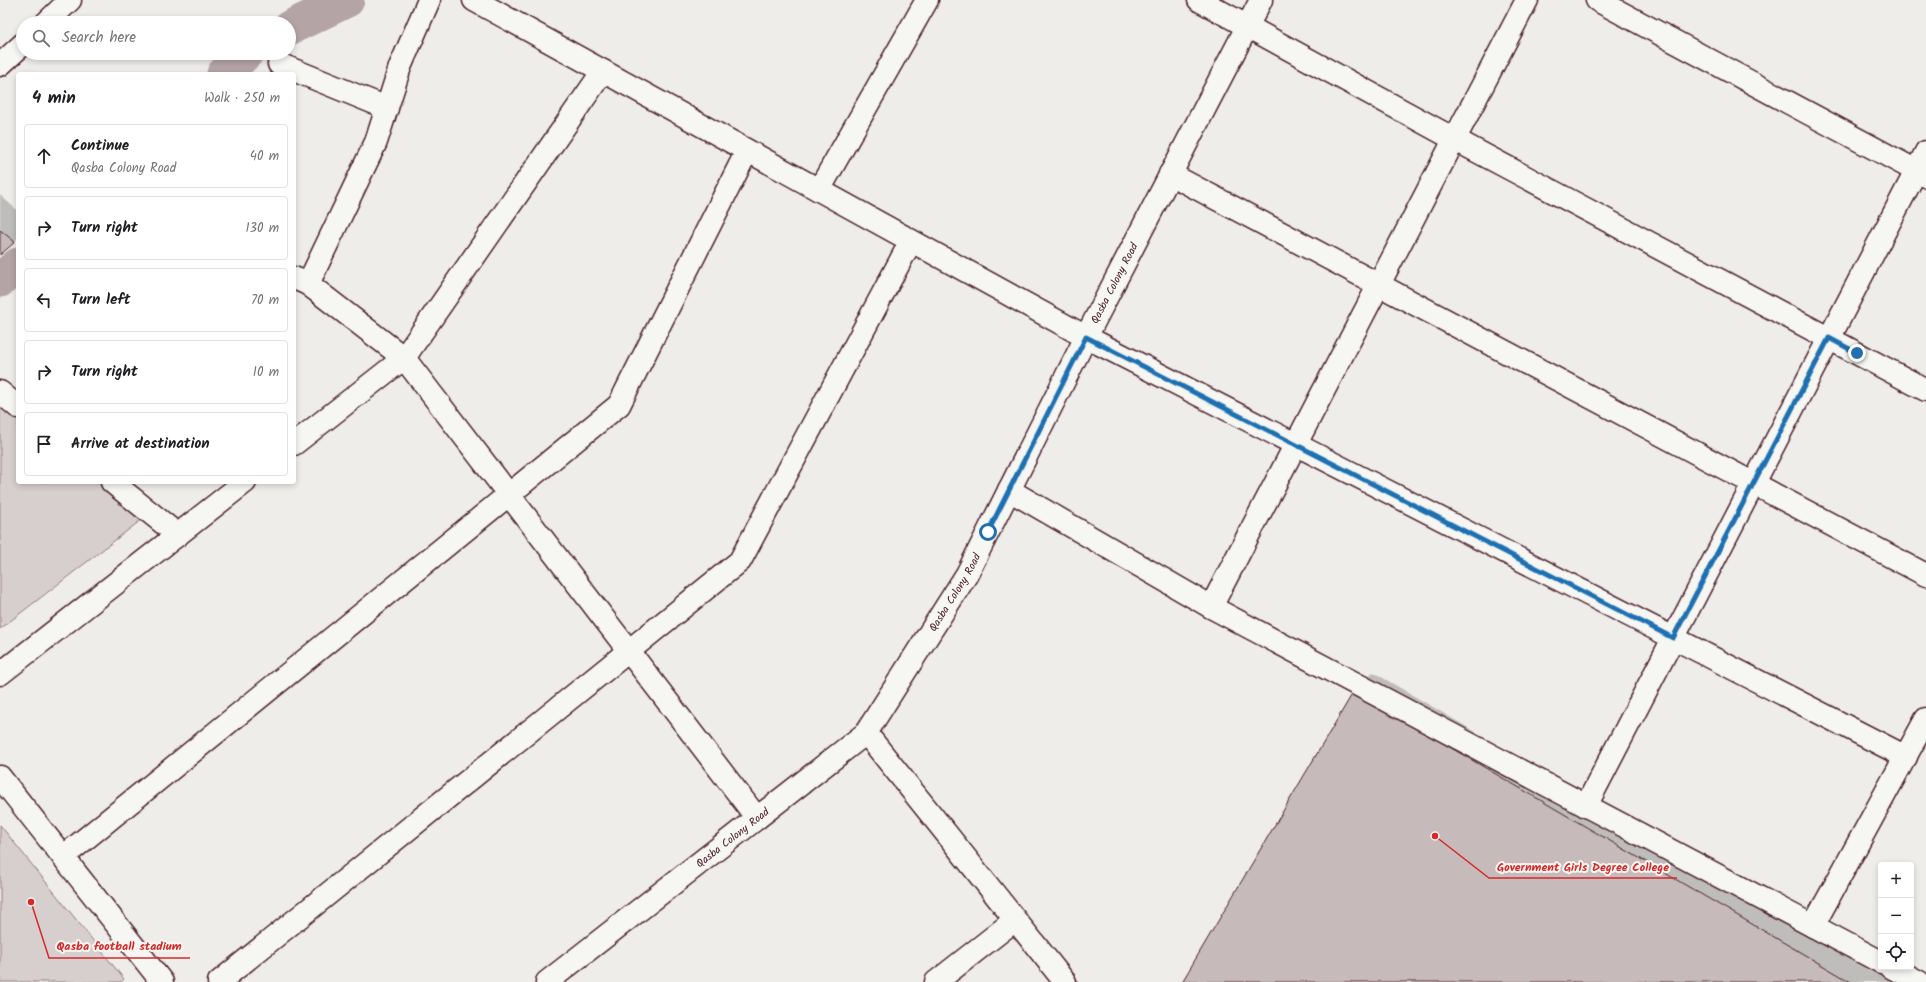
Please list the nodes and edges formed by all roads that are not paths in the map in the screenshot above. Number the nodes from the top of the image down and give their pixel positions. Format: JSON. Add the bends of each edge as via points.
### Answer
{"nodes":[{"id":1,"x":70,"y":0,"type":"edge"},
{"id":2,"x":429,"y":0,"type":"edge"},
{"id":3,"x":474,"y":0,"type":"edge"},
{"id":4,"x":927,"y":0,"type":"edge"},
{"id":5,"x":1199,"y":0,"type":"edge"},
{"id":6,"x":1260,"y":0,"type":"edge"},
{"id":7,"x":1526,"y":0,"type":"edge"},
{"id":8,"x":1597,"y":0,"type":"edge"},
{"id":9,"x":53,"y":16,"type":"edge"},
{"id":10,"x":1247,"y":27,"type":"junction"},
{"id":11,"x":16,"y":50,"type":"edge"},
{"id":12,"x":279,"y":64,"type":"dead end"},
{"id":13,"x":0,"y":65,"type":"edge"},
{"id":14,"x":603,"y":71,"type":"junction"},
{"id":15,"x":388,"y":108,"type":"junction"},
{"id":16,"x":1454,"y":139,"type":"junction"},
{"id":17,"x":747,"y":150,"type":"junction"},
{"id":18,"x":1923,"y":166,"type":"edge"},
{"id":19,"x":1170,"y":174,"type":"junction"},
{"id":20,"x":819,"y":190,"type":"junction"},
{"id":21,"x":911,"y":241,"type":"junction"},
{"id":22,"x":301,"y":281,"type":"edge"},
{"id":23,"x":1378,"y":285,"type":"junction"},
{"id":24,"x":1086,"y":337,"type":"junction"},
{"id":25,"x":1829,"y":338,"type":"junction"},
{"id":26,"x":404,"y":358,"type":"junction"},
{"id":27,"x":1926,"y":390,"type":"edge"},
{"id":28,"x":0,"y":392,"type":"edge"},
{"id":29,"x":16,"y":405,"type":"edge"},
{"id":30,"x":296,"y":442,"type":"edge"},
{"id":31,"x":1295,"y":444,"type":"junction"},
{"id":32,"x":114,"y":484,"type":"edge"},
{"id":33,"x":242,"y":484,"type":"edge"},
{"id":34,"x":1754,"y":484,"type":"junction"},
{"id":35,"x":1009,"y":490,"type":"junction"},
{"id":36,"x":509,"y":495,"type":"junction"},
{"id":37,"x":178,"y":535,"type":"junction"},
{"id":38,"x":1926,"y":575,"type":"edge"},
{"id":39,"x":1211,"y":607,"type":"junction"},
{"id":40,"x":1673,"y":638,"type":"junction"},
{"id":41,"x":628,"y":651,"type":"junction"},
{"id":42,"x":0,"y":674,"type":"edge"},
{"id":43,"x":1926,"y":719,"type":"edge"},
{"id":44,"x":866,"y":734,"type":"junction"},
{"id":45,"x":1906,"y":757,"type":"junction"},
{"id":46,"x":0,"y":777,"type":"edge"},
{"id":47,"x":1586,"y":806,"type":"junction"},
{"id":48,"x":757,"y":818,"type":"junction"},
{"id":49,"x":63,"y":857,"type":"junction"},
{"id":50,"x":1015,"y":920,"type":"junction"},
{"id":51,"x":1813,"y":926,"type":"junction"},
{"id":52,"x":1878,"y":960,"type":"edge"},
{"id":53,"x":1896,"y":970,"type":"edge"},
{"id":54,"x":162,"y":982,"type":"edge"},
{"id":55,"x":219,"y":982,"type":"edge"},
{"id":56,"x":547,"y":982,"type":"edge"},
{"id":57,"x":936,"y":982,"type":"edge"},
{"id":58,"x":1065,"y":982,"type":"edge"},
{"id":59,"x":1919,"y":982,"type":"edge"}],
"edges":[{"from":1,"to":9,"type":"street"},
{"from":2,"to":15,"type":"street","via":[[400,67]]},
{"from":3,"to":14,"type":"street"},
{"from":4,"to":20,"type":"street"},
{"from":5,"to":10,"type":"street"},
{"from":6,"to":10,"type":"street","name":"Qasba Colony Road"},
{"from":7,"to":16,"type":"street"},
{"from":8,"to":18,"type":"street"},
{"from":10,"to":16,"type":"street"},
{"from":10,"to":19,"type":"street","name":"Qasba Colony Road"},
{"from":11,"to":13,"type":"street"},
{"from":12,"to":15,"type":"street"},
{"from":14,"to":17,"type":"street"},
{"from":14,"to":26,"type":"street"},
{"from":15,"to":22,"type":"street","via":[[376,142]]},
{"from":16,"to":23,"type":"street"},
{"from":16,"to":25,"type":"street"},
{"from":17,"to":20,"type":"street"},
{"from":17,"to":36,"type":"street","via":[[619,405]]},
{"from":18,"to":25,"type":"street"},
{"from":19,"to":23,"type":"street"},
{"from":19,"to":24,"type":"street","name":"Qasba Colony Road"},
{"from":20,"to":21,"type":"street"},
{"from":21,"to":24,"type":"street"},
{"from":21,"to":41,"type":"street","via":[[740,561]]},
{"from":22,"to":26,"type":"street"},
{"from":23,"to":31,"type":"street"},
{"from":23,"to":34,"type":"street"},
{"from":24,"to":31,"type":"street"},
{"from":24,"to":35,"type":"street","name":"Qasba Colony Road"},
{"from":25,"to":27,"type":"street"},
{"from":25,"to":34,"type":"street"},
{"from":26,"to":30,"type":"street"},
{"from":26,"to":36,"type":"street"},
{"from":28,"to":29,"type":"street"},
{"from":31,"to":39,"type":"street"},
{"from":31,"to":40,"type":"street"},
{"from":32,"to":37,"type":"street"},
{"from":33,"to":37,"type":"street"},
{"from":34,"to":38,"type":"street"},
{"from":34,"to":40,"type":"street"},
{"from":35,"to":39,"type":"street"},
{"from":35,"to":44,"type":"street","name":"Qasba Colony Road","via":[[967,574]]},
{"from":36,"to":41,"type":"street"},
{"from":36,"to":49,"type":"street"},
{"from":37,"to":42,"type":"street"},
{"from":39,"to":47,"type":"street"},
{"from":40,"to":45,"type":"street"},
{"from":40,"to":47,"type":"street"},
{"from":41,"to":48,"type":"street"},
{"from":41,"to":55,"type":"street"},
{"from":43,"to":45,"type":"street"},
{"from":44,"to":48,"type":"street","name":"Qasba Colony Road"},
{"from":44,"to":50,"type":"street"},
{"from":45,"to":51,"type":"street"},
{"from":46,"to":49,"type":"street"},
{"from":47,"to":51,"type":"street"},
{"from":48,"to":56,"type":"street","name":"Qasba Colony Road"},
{"from":49,"to":54,"type":"street"},
{"from":50,"to":57,"type":"street"},
{"from":50,"to":58,"type":"street"},
{"from":51,"to":52,"type":"street"},
{"from":53,"to":59,"type":"street"}]}
